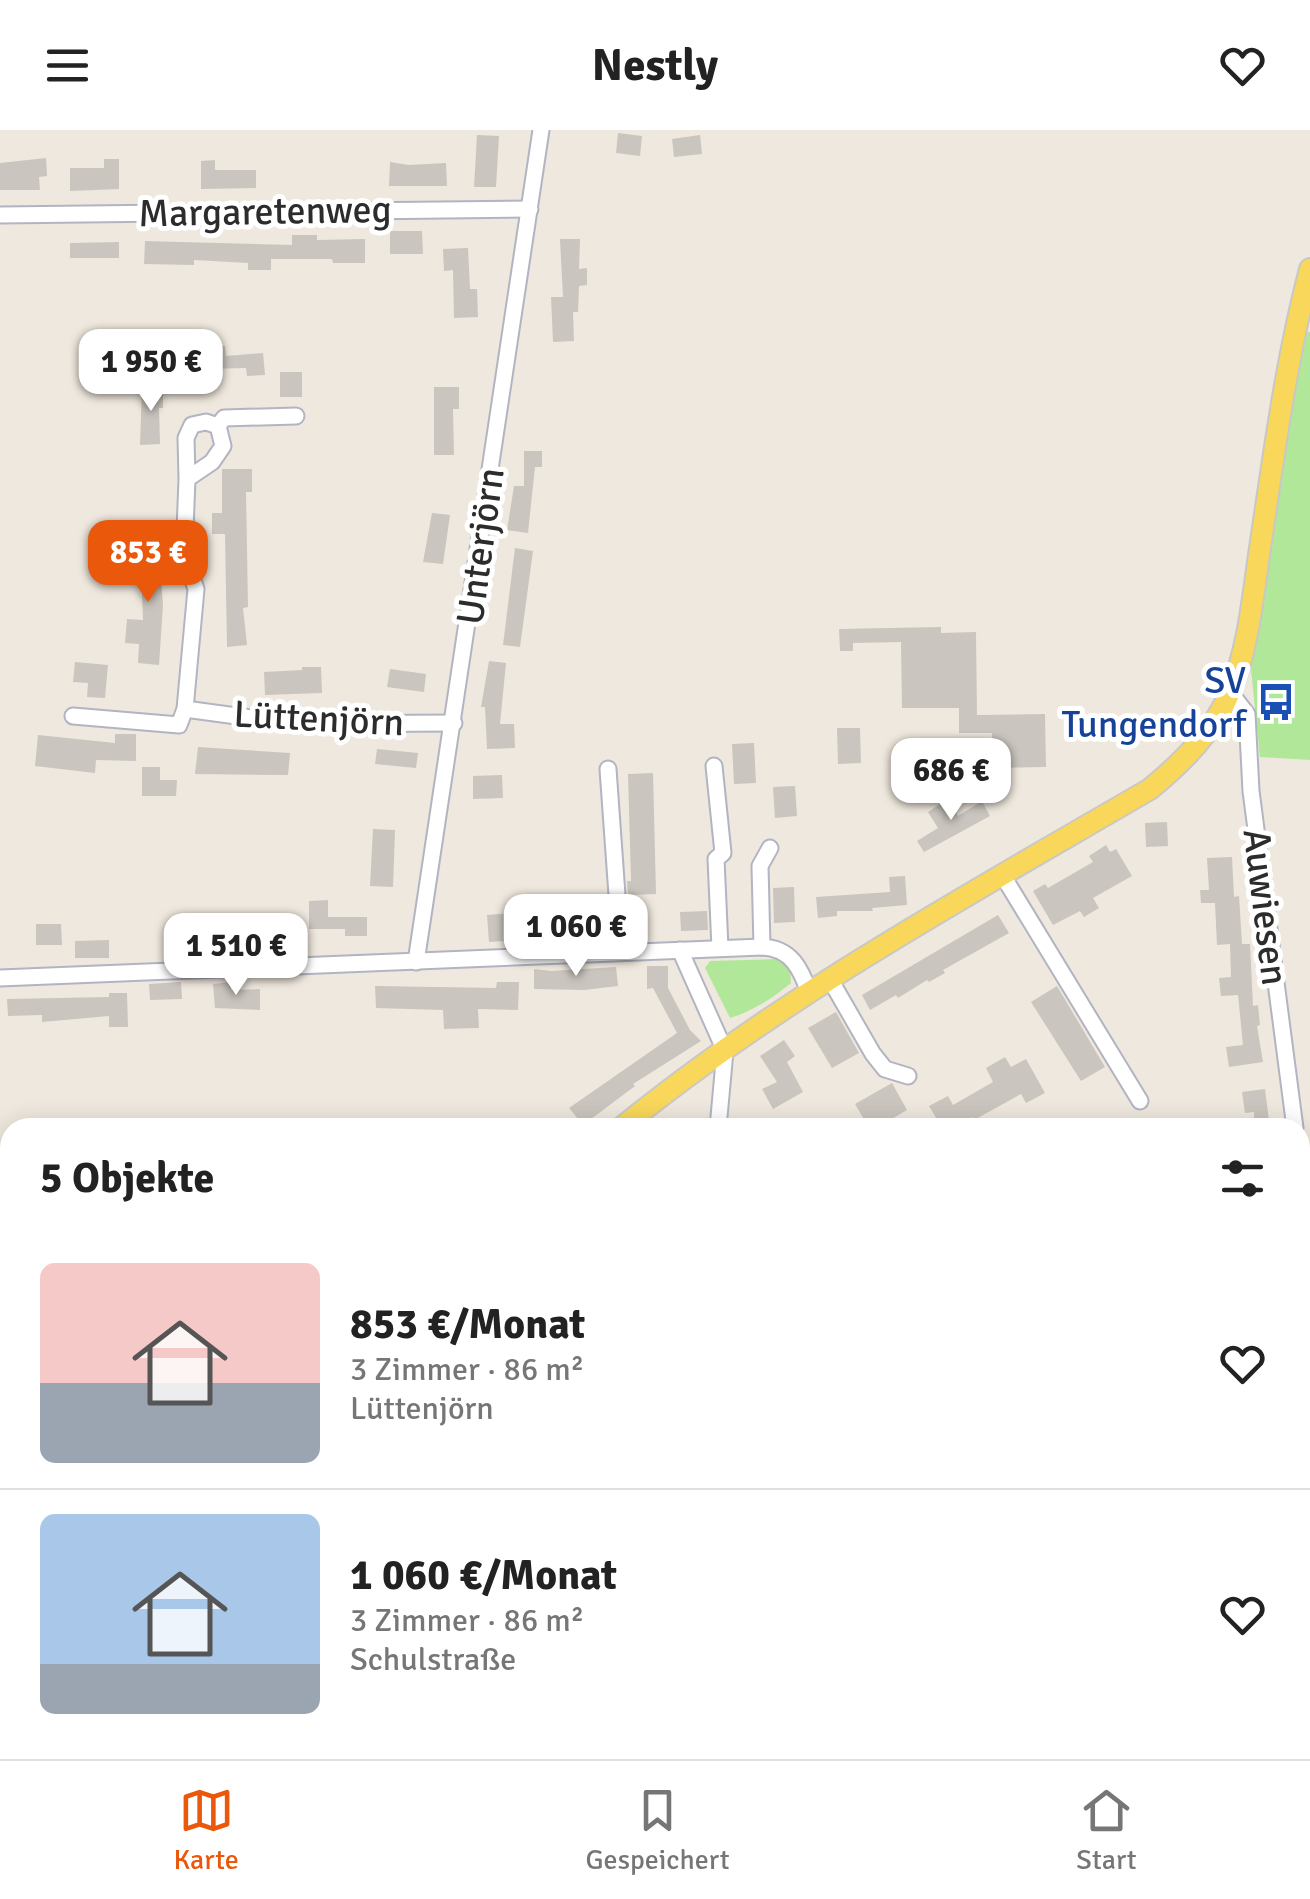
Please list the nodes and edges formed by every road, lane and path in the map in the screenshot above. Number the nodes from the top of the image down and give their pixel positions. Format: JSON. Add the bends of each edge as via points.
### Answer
{"nodes":[{"id":1,"x":541,"y":130,"type":"edge"},
{"id":2,"x":530,"y":209,"type":"junction"},
{"id":3,"x":0,"y":215,"type":"edge"},
{"id":4,"x":1310,"y":269,"type":"edge"},
{"id":5,"x":296,"y":416,"type":"dead end"},
{"id":6,"x":218,"y":426,"type":"junction"},
{"id":7,"x":187,"y":479,"type":"junction"},
{"id":8,"x":1230,"y":692,"type":"junction"},
{"id":9,"x":185,"y":709,"type":"junction"},
{"id":10,"x":72,"y":716,"type":"dead end"},
{"id":11,"x":454,"y":724,"type":"junction"},
{"id":12,"x":714,"y":766,"type":"dead end"},
{"id":13,"x":608,"y":769,"type":"dead end"},
{"id":14,"x":770,"y":848,"type":"dead end"},
{"id":15,"x":1003,"y":876,"type":"junction"},
{"id":16,"x":762,"y":947,"type":"junction"},
{"id":17,"x":720,"y":948,"type":"junction"},
{"id":18,"x":680,"y":950,"type":"junction"},
{"id":19,"x":622,"y":952,"type":"junction"},
{"id":20,"x":416,"y":962,"type":"junction"},
{"id":21,"x":0,"y":978,"type":"edge"},
{"id":22,"x":831,"y":981,"type":"junction"},
{"id":23,"x":810,"y":994,"type":"junction"},
{"id":24,"x":725,"y":1051,"type":"junction"},
{"id":25,"x":908,"y":1076,"type":"dead end"},
{"id":26,"x":1140,"y":1101,"type":"dead end"},
{"id":27,"x":635,"y":1118,"type":"edge"},
{"id":28,"x":719,"y":1118,"type":"edge"},
{"id":29,"x":1294,"y":1118,"type":"edge"}],
"edges":[{"from":1,"to":2,"type":"street","name":"Unterjörn"},
{"from":2,"to":3,"type":"street","name":"Margaretenweg"},
{"from":2,"to":11,"type":"street","name":"Unterjörn"},
{"from":4,"to":8,"type":"main road","via":[[1246,636]]},
{"from":5,"to":6,"type":"street","name":"Lüttenjörn","via":[[224,418]]},
{"from":6,"to":7,"type":"street","via":[[222,446]]},
{"from":6,"to":7,"type":"street","name":"Lüttenjörn","via":[[192,426]]},
{"from":7,"to":9,"type":"street","name":"Lüttenjörn","via":[[184,555],[196,589]]},
{"from":8,"to":15,"type":"main road","via":[[1199,742],[1150,790]]},
{"from":8,"to":29,"type":"street","name":"Auwiesen","via":[[1247,714]]},
{"from":9,"to":10,"type":"street","name":"Lüttenjörn","via":[[179,725]]},
{"from":9,"to":11,"type":"street","name":"Lüttenjörn","via":[[295,724]]},
{"from":11,"to":20,"type":"street","name":"Unterjörn"},
{"from":12,"to":17,"type":"street","via":[[723,853],[716,860]]},
{"from":13,"to":19,"type":"street"},
{"from":14,"to":16,"type":"street","via":[[760,866]]},
{"from":15,"to":22,"type":"main road"},
{"from":15,"to":26,"type":"street"},
{"from":16,"to":17,"type":"street"},
{"from":16,"to":23,"type":"street","via":[[791,956]]},
{"from":17,"to":18,"type":"street"},
{"from":18,"to":19,"type":"street"},
{"from":18,"to":24,"type":"street"},
{"from":19,"to":20,"type":"street"},
{"from":20,"to":21,"type":"street"},
{"from":22,"to":23,"type":"main road"},
{"from":22,"to":25,"type":"street","via":[[885,1069]]},
{"from":23,"to":24,"type":"main road"},
{"from":24,"to":27,"type":"main road"},
{"from":24,"to":28,"type":"street"}]}
